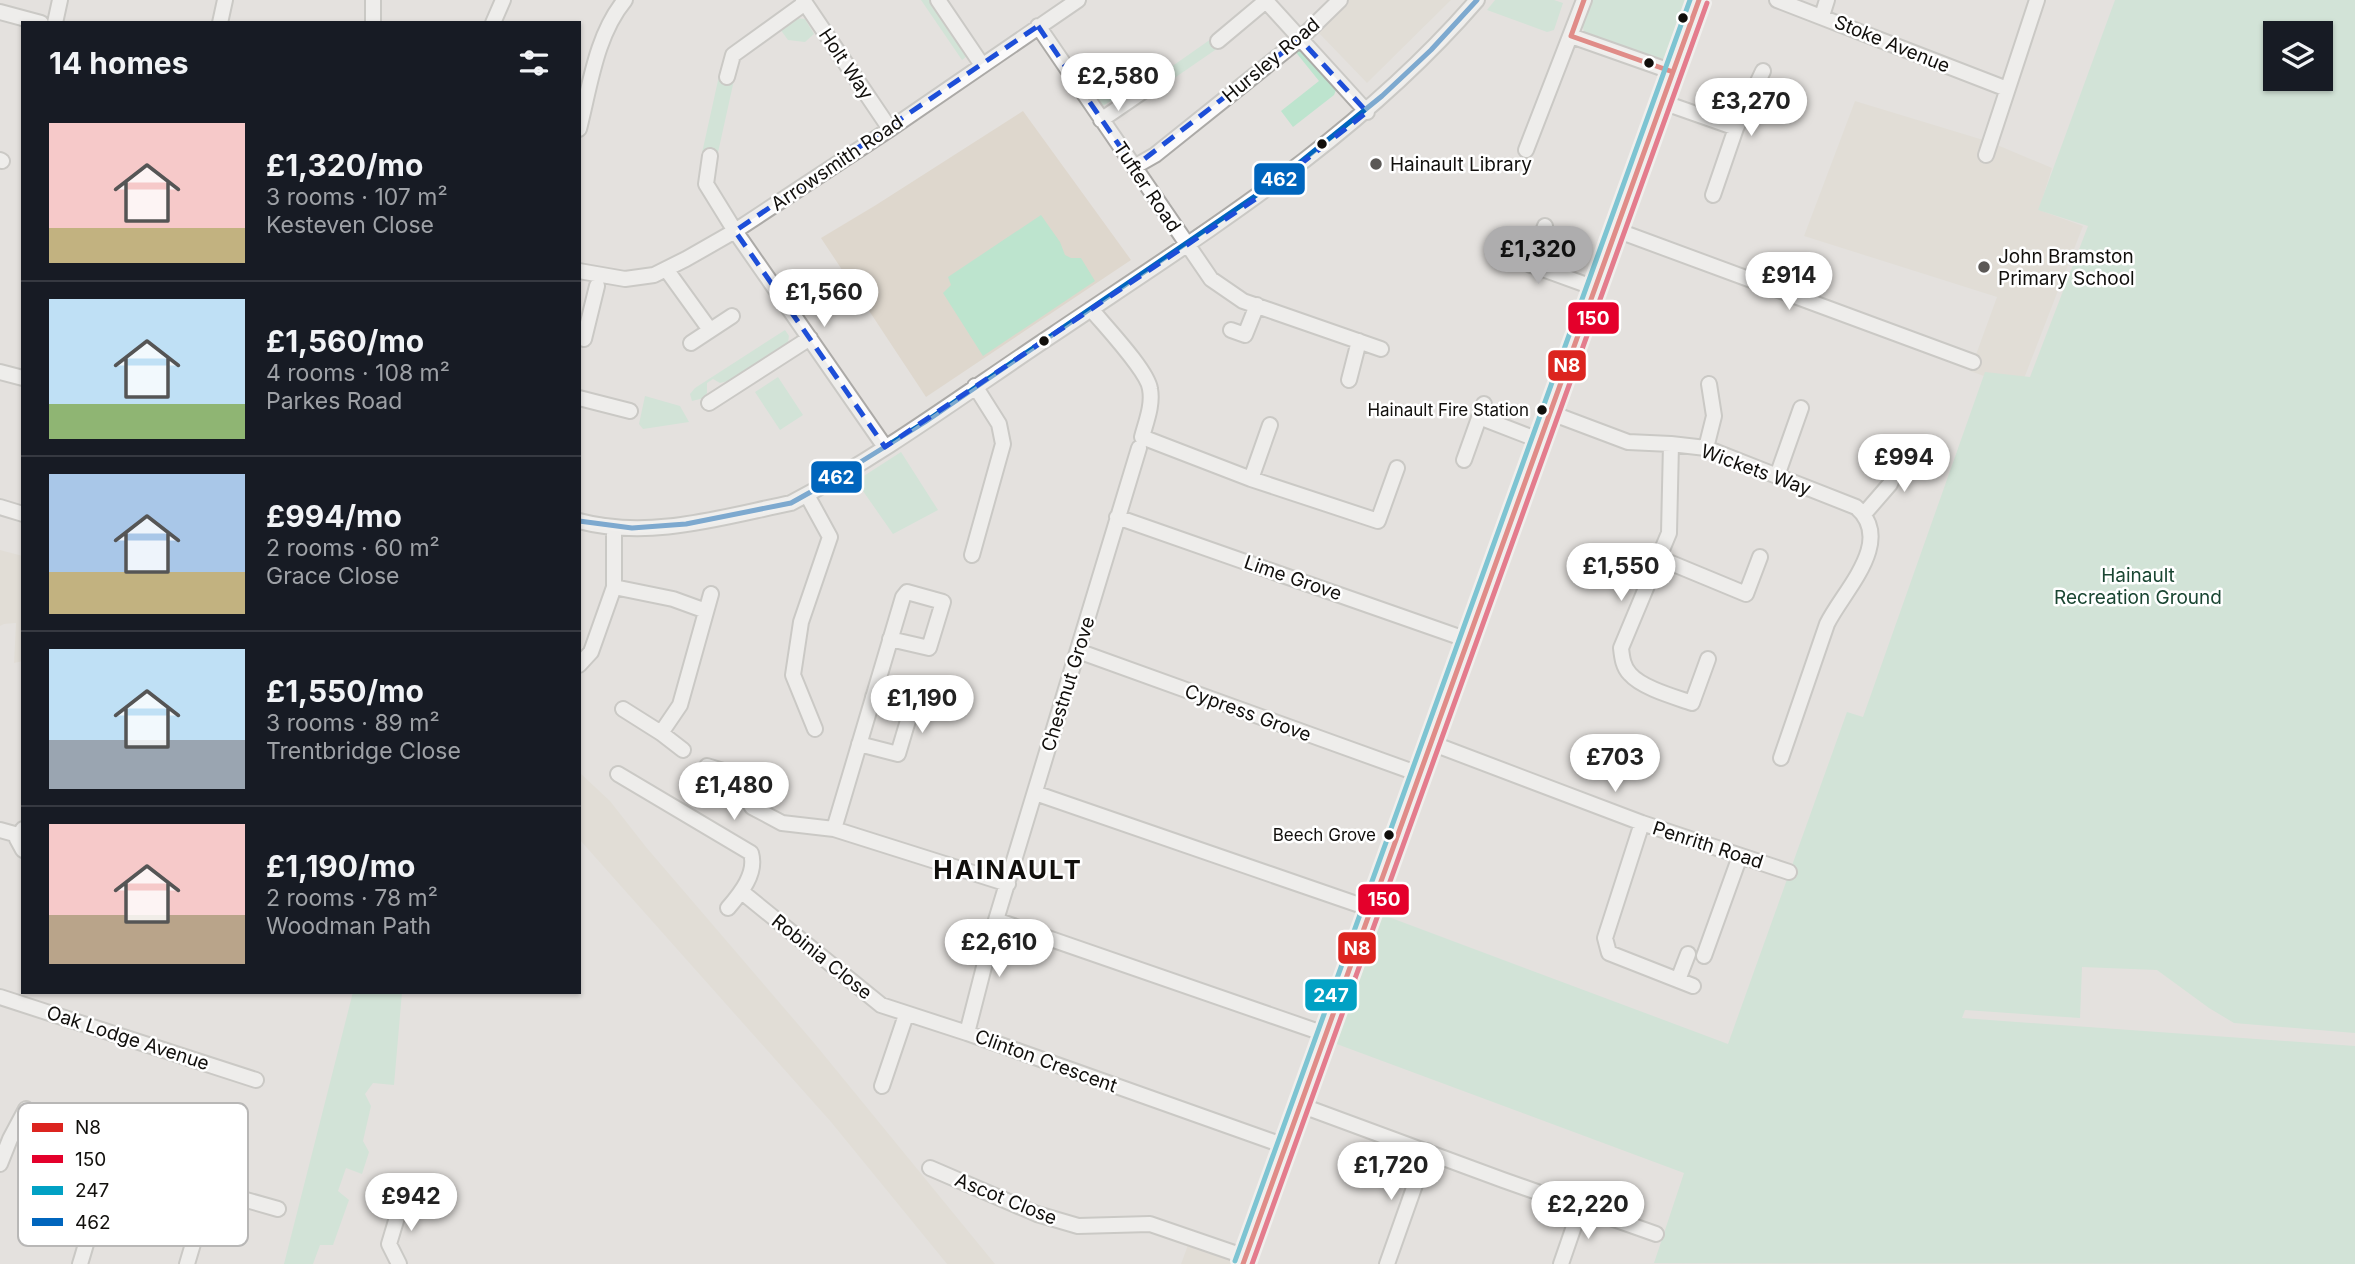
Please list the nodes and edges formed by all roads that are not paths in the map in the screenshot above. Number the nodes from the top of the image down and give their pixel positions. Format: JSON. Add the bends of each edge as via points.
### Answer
{"nodes":[{"id":1,"x":61,"y":0,"type":"edge"},
{"id":2,"x":225,"y":0,"type":"edge"},
{"id":3,"x":373,"y":0,"type":"edge"},
{"id":4,"x":503,"y":0,"type":"edge"},
{"id":5,"x":625,"y":0,"type":"edge"},
{"id":6,"x":938,"y":0,"type":"edge"},
{"id":7,"x":1077,"y":0,"type":"edge"},
{"id":8,"x":1267,"y":0,"type":"edge"},
{"id":9,"x":1339,"y":0,"type":"edge"},
{"id":10,"x":1478,"y":0,"type":"edge"},
{"id":11,"x":1584,"y":0,"type":"edge"},
{"id":12,"x":1699,"y":0,"type":"edge"},
{"id":13,"x":1777,"y":0,"type":"edge"},
{"id":14,"x":1827,"y":0,"type":"edge"},
{"id":15,"x":2037,"y":0,"type":"edge"},
{"id":16,"x":804,"y":2,"type":"edge"},
{"id":17,"x":0,"y":12,"type":"edge"},
{"id":18,"x":1822,"y":16,"type":"junction"},
{"id":19,"x":34,"y":21,"type":"edge"},
{"id":20,"x":56,"y":21,"type":"edge"},
{"id":21,"x":220,"y":21,"type":"edge"},
{"id":22,"x":373,"y":21,"type":"edge"},
{"id":23,"x":494,"y":21,"type":"edge"},
{"id":24,"x":1038,"y":26,"type":"junction"},
{"id":25,"x":1571,"y":36,"type":"junction"},
{"id":26,"x":1300,"y":39,"type":"junction"},
{"id":27,"x":1218,"y":41,"type":"dead end"},
{"id":28,"x":982,"y":65,"type":"junction"},
{"id":29,"x":1763,"y":71,"type":"dead end"},
{"id":30,"x":1674,"y":72,"type":"junction"},
{"id":31,"x":727,"y":77,"type":"dead end"},
{"id":32,"x":1158,"y":81,"type":"dead end"},
{"id":33,"x":2007,"y":89,"type":"junction"},
{"id":34,"x":1662,"y":102,"type":"junction"},
{"id":35,"x":1367,"y":112,"type":"junction"},
{"id":36,"x":1101,"y":120,"type":"junction"},
{"id":37,"x":581,"y":121,"type":"edge"},
{"id":38,"x":1736,"y":128,"type":"junction"},
{"id":39,"x":890,"y":129,"type":"junction"},
{"id":40,"x":1526,"y":150,"type":"dead end"},
{"id":41,"x":1986,"y":155,"type":"dead end"},
{"id":42,"x":710,"y":156,"type":"dead end"},
{"id":43,"x":1133,"y":167,"type":"junction"},
{"id":44,"x":1713,"y":195,"type":"dead end"},
{"id":45,"x":1545,"y":226,"type":"dead end"},
{"id":46,"x":1616,"y":230,"type":"junction"},
{"id":47,"x":735,"y":231,"type":"junction"},
{"id":48,"x":1186,"y":244,"type":"junction"},
{"id":49,"x":1493,"y":251,"type":"dead end"},
{"id":50,"x":1531,"y":265,"type":"junction"},
{"id":51,"x":666,"y":269,"type":"junction"},
{"id":52,"x":581,"y":271,"type":"edge"},
{"id":53,"x":597,"y":286,"type":"dead end"},
{"id":54,"x":1595,"y":288,"type":"junction"},
{"id":55,"x":1256,"y":305,"type":"junction"},
{"id":56,"x":1091,"y":309,"type":"junction"},
{"id":57,"x":585,"y":314,"type":"edge"},
{"id":58,"x":732,"y":316,"type":"dead end"},
{"id":59,"x":710,"y":330,"type":"junction"},
{"id":60,"x":1231,"y":330,"type":"dead end"},
{"id":61,"x":810,"y":338,"type":"junction"},
{"id":62,"x":584,"y":339,"type":"dead end"},
{"id":63,"x":1359,"y":341,"type":"junction"},
{"id":64,"x":691,"y":342,"type":"dead end"},
{"id":65,"x":1381,"y":349,"type":"dead end"},
{"id":66,"x":1973,"y":362,"type":"dead end"},
{"id":67,"x":0,"y":372,"type":"edge"},
{"id":68,"x":21,"y":377,"type":"edge"},
{"id":69,"x":1349,"y":380,"type":"dead end"},
{"id":70,"x":1709,"y":384,"type":"dead end"},
{"id":71,"x":975,"y":386,"type":"junction"},
{"id":72,"x":714,"y":394,"type":"dead end"},
{"id":73,"x":581,"y":399,"type":"edge"},
{"id":74,"x":1801,"y":408,"type":"dead end"},
{"id":75,"x":630,"y":411,"type":"dead end"},
{"id":76,"x":1551,"y":413,"type":"junction"},
{"id":77,"x":1270,"y":425,"type":"dead end"},
{"id":78,"x":1541,"y":441,"type":"junction"},
{"id":79,"x":1671,"y":444,"type":"junction"},
{"id":80,"x":885,"y":447,"type":"junction"},
{"id":81,"x":1139,"y":448,"type":"dead end"},
{"id":82,"x":1706,"y":448,"type":"junction"},
{"id":83,"x":1904,"y":449,"type":"dead end"},
{"id":84,"x":1464,"y":460,"type":"dead end"},
{"id":85,"x":1397,"y":468,"type":"dead end"},
{"id":86,"x":1777,"y":477,"type":"junction"},
{"id":87,"x":1251,"y":479,"type":"junction"},
{"id":88,"x":807,"y":495,"type":"junction"},
{"id":89,"x":0,"y":507,"type":"edge"},
{"id":90,"x":21,"y":513,"type":"edge"},
{"id":91,"x":1864,"y":514,"type":"junction"},
{"id":92,"x":1117,"y":517,"type":"junction"},
{"id":93,"x":581,"y":521,"type":"edge"},
{"id":94,"x":614,"y":528,"type":"junction"},
{"id":95,"x":972,"y":555,"type":"dead end"},
{"id":96,"x":1760,"y":556,"type":"dead end"},
{"id":97,"x":1659,"y":558,"type":"junction"},
{"id":98,"x":614,"y":587,"type":"junction"},
{"id":99,"x":712,"y":594,"type":"dead end"},
{"id":100,"x":706,"y":611,"type":"junction"},
{"id":101,"x":890,"y":639,"type":"dead end"},
{"id":102,"x":1468,"y":640,"type":"junction"},
{"id":103,"x":1078,"y":651,"type":"junction"},
{"id":104,"x":1708,"y":659,"type":"dead end"},
{"id":105,"x":581,"y":664,"type":"edge"},
{"id":106,"x":873,"y":697,"type":"junction"},
{"id":107,"x":623,"y":709,"type":"dead end"},
{"id":108,"x":815,"y":729,"type":"dead end"},
{"id":109,"x":661,"y":733,"type":"junction"},
{"id":110,"x":1431,"y":743,"type":"junction"},
{"id":111,"x":859,"y":744,"type":"junction"},
{"id":112,"x":683,"y":750,"type":"dead end"},
{"id":113,"x":1781,"y":758,"type":"dead end"},
{"id":114,"x":707,"y":766,"type":"dead end"},
{"id":115,"x":618,"y":774,"type":"dead end"},
{"id":116,"x":1419,"y":774,"type":"junction"},
{"id":117,"x":1035,"y":793,"type":"junction"},
{"id":118,"x":1642,"y":824,"type":"junction"},
{"id":119,"x":834,"y":829,"type":"junction"},
{"id":120,"x":0,"y":830,"type":"edge"},
{"id":121,"x":21,"y":838,"type":"edge"},
{"id":122,"x":1740,"y":856,"type":"junction"},
{"id":123,"x":1789,"y":873,"type":"dead end"},
{"id":124,"x":1008,"y":884,"type":"junction"},
{"id":125,"x":742,"y":892,"type":"junction"},
{"id":126,"x":728,"y":908,"type":"dead end"},
{"id":127,"x":1371,"y":909,"type":"junction"},
{"id":128,"x":996,"y":919,"type":"junction"},
{"id":129,"x":1688,"y":954,"type":"dead end"},
{"id":130,"x":1704,"y":956,"type":"dead end"},
{"id":131,"x":1678,"y":980,"type":"junction"},
{"id":132,"x":1693,"y":986,"type":"dead end"},
{"id":133,"x":0,"y":997,"type":"edge"},
{"id":134,"x":906,"y":1015,"type":"junction"},
{"id":135,"x":967,"y":1033,"type":"junction"},
{"id":136,"x":1325,"y":1034,"type":"junction"},
{"id":137,"x":256,"y":1080,"type":"dead end"},
{"id":138,"x":881,"y":1086,"type":"dead end"},
{"id":139,"x":1300,"y":1105,"type":"junction"},
{"id":140,"x":18,"y":1124,"type":"edge"},
{"id":141,"x":1285,"y":1146,"type":"junction"},
{"id":142,"x":1427,"y":1151,"type":"junction"},
{"id":143,"x":0,"y":1164,"type":"edge"},
{"id":144,"x":930,"y":1168,"type":"dead end"},
{"id":145,"x":248,"y":1201,"type":"edge"},
{"id":146,"x":401,"y":1204,"type":"dead end"},
{"id":147,"x":1581,"y":1206,"type":"junction"},
{"id":148,"x":278,"y":1209,"type":"dead end"},
{"id":149,"x":1657,"y":1234,"type":"dead end"},
{"id":150,"x":86,"y":1246,"type":"edge"},
{"id":151,"x":192,"y":1246,"type":"edge"},
{"id":152,"x":1244,"y":1261,"type":"edge"},
{"id":153,"x":80,"y":1264,"type":"edge"},
{"id":154,"x":187,"y":1264,"type":"edge"},
{"id":155,"x":399,"y":1264,"type":"edge"},
{"id":156,"x":1387,"y":1264,"type":"edge"},
{"id":157,"x":1561,"y":1264,"type":"edge"}],
"edges":[{"from":1,"to":20,"type":"street"},
{"from":2,"to":21,"type":"street"},
{"from":3,"to":22,"type":"street"},
{"from":4,"to":23,"type":"street"},
{"from":5,"to":37,"type":"street","via":[[600,46]]},
{"from":6,"to":28,"type":"street"},
{"from":7,"to":24,"type":"street","name":"Arrowsmith Road"},
{"from":8,"to":26,"type":"street"},
{"from":8,"to":27,"type":"street"},
{"from":9,"to":26,"type":"street","name":"Hursley Road"},
{"from":10,"to":35,"type":"street"},
{"from":11,"to":25,"type":"street"},
{"from":12,"to":30,"type":"street"},
{"from":13,"to":18,"type":"street","name":"Stoke Avenue"},
{"from":14,"to":18,"type":"street"},
{"from":15,"to":33,"type":"street"},
{"from":16,"to":31,"type":"street","via":[[733,55]]},
{"from":16,"to":39,"type":"street","name":"Holt Way"},
{"from":17,"to":19,"type":"street"},
{"from":18,"to":33,"type":"street","name":"Stoke Avenue"},
{"from":24,"to":28,"type":"street","name":"Arrowsmith Road"},
{"from":24,"to":36,"type":"street","name":"Tufter Road"},
{"from":25,"to":30,"type":"street"},
{"from":25,"to":40,"type":"street"},
{"from":26,"to":35,"type":"street"},
{"from":26,"to":43,"type":"street","name":"Hursley Road"},
{"from":28,"to":39,"type":"street","name":"Arrowsmith Road"},
{"from":29,"to":38,"type":"street"},
{"from":30,"to":34,"type":"street"},
{"from":32,"to":36,"type":"street"},
{"from":33,"to":41,"type":"street"},
{"from":34,"to":38,"type":"street"},
{"from":34,"to":46,"type":"street"},
{"from":35,"to":48,"type":"street","via":[[1257,198]]},
{"from":36,"to":43,"type":"street","name":"Tufter Road"},
{"from":38,"to":44,"type":"street"},
{"from":39,"to":47,"type":"street","name":"Arrowsmith Road"},
{"from":42,"to":47,"type":"street","via":[[706,184]]},
{"from":43,"to":48,"type":"street","name":"Tufter Road"},
{"from":45,"to":50,"type":"street"},
{"from":46,"to":54,"type":"street"},
{"from":46,"to":66,"type":"street"},
{"from":47,"to":51,"type":"street","name":"Arrowsmith Road"},
{"from":47,"to":61,"type":"street"},
{"from":48,"to":55,"type":"street","name":"Tufter Road","via":[[1212,279]]},
{"from":48,"to":56,"type":"street"},
{"from":49,"to":50,"type":"street"},
{"from":50,"to":54,"type":"street"},
{"from":51,"to":52,"type":"street","name":"Arrowsmith Road","via":[[625,279]]},
{"from":51,"to":59,"type":"street"},
{"from":53,"to":57,"type":"street"},
{"from":54,"to":76,"type":"street"},
{"from":55,"to":60,"type":"street","via":[[1245,335]]},
{"from":55,"to":63,"type":"street","name":"Tufter Road"},
{"from":56,"to":71,"type":"street"},
{"from":56,"to":87,"type":"street","via":[[1150,387],[1142,438]]},
{"from":57,"to":62,"type":"street"},
{"from":58,"to":59,"type":"street"},
{"from":59,"to":64,"type":"street"},
{"from":61,"to":72,"type":"street"},
{"from":61,"to":80,"type":"street"},
{"from":63,"to":65,"type":"street","name":"Tufter Road"},
{"from":63,"to":69,"type":"street"},
{"from":67,"to":68,"type":"street"},
{"from":70,"to":82,"type":"street","via":[[1714,415]]},
{"from":71,"to":80,"type":"street"},
{"from":71,"to":95,"type":"street","via":[[999,424],[1003,444]]},
{"from":73,"to":75,"type":"street"},
{"from":74,"to":86,"type":"street"},
{"from":76,"to":78,"type":"street"},
{"from":76,"to":79,"type":"street","name":"Wickets Way","via":[[1628,442]]},
{"from":77,"to":87,"type":"street"},
{"from":78,"to":84,"type":"street","via":[[1481,411]]},
{"from":78,"to":102,"type":"street"},
{"from":79,"to":82,"type":"street","name":"Wickets Way"},
{"from":79,"to":97,"type":"street","via":[[1669,533]]},
{"from":80,"to":88,"type":"street"},
{"from":81,"to":92,"type":"street","name":"Chestnut Grove"},
{"from":82,"to":86,"type":"street","name":"Wickets Way"},
{"from":83,"to":91,"type":"street","via":[[1890,485]]},
{"from":85,"to":87,"type":"street","via":[[1378,521]]},
{"from":86,"to":91,"type":"street","name":"Wickets Way"},
{"from":88,"to":94,"type":"street","via":[[791,503],[666,528]]},
{"from":88,"to":108,"type":"street","via":[[830,537],[801,622],[793,675]]},
{"from":89,"to":90,"type":"street"},
{"from":91,"to":113,"type":"street","via":[[1872,535],[1867,558],[1827,624]]},
{"from":92,"to":102,"type":"street","name":"Lime Grove"},
{"from":92,"to":103,"type":"street","name":"Chestnut Grove"},
{"from":93,"to":94,"type":"street"},
{"from":94,"to":98,"type":"street"},
{"from":96,"to":97,"type":"street","via":[[1746,594]]},
{"from":97,"to":104,"type":"street","via":[[1621,648],[1622,659],[1631,677],[1692,703]]},
{"from":98,"to":100,"type":"street"},
{"from":98,"to":105,"type":"street","via":[[591,652]]},
{"from":99,"to":100,"type":"street"},
{"from":100,"to":109,"type":"street","via":[[680,705]]},
{"from":101,"to":106,"type":"street"},
{"from":102,"to":110,"type":"street"},
{"from":103,"to":116,"type":"street","name":"Cypress Grove"},
{"from":103,"to":117,"type":"street","name":"Chestnut Grove"},
{"from":106,"to":111,"type":"street"},
{"from":106,"to":111,"type":"street","via":[[912,707],[898,754]]},
{"from":107,"to":109,"type":"street"},
{"from":109,"to":112,"type":"street"},
{"from":110,"to":116,"type":"street"},
{"from":110,"to":118,"type":"street","name":"Penrith Road"},
{"from":111,"to":119,"type":"street"},
{"from":114,"to":119,"type":"street","via":[[733,774],[752,807],[782,823]]},
{"from":115,"to":125,"type":"street","via":[[751,853],[754,863]]},
{"from":116,"to":127,"type":"street"},
{"from":117,"to":124,"type":"street","name":"Chestnut Grove"},
{"from":117,"to":127,"type":"street"},
{"from":118,"to":122,"type":"street","name":"Penrith Road"},
{"from":118,"to":131,"type":"street","via":[[1605,938],[1609,953]]},
{"from":119,"to":124,"type":"street"},
{"from":120,"to":121,"type":"street"},
{"from":122,"to":123,"type":"street","name":"Penrith Road"},
{"from":122,"to":130,"type":"street"},
{"from":124,"to":128,"type":"street","name":"Chestnut Grove"},
{"from":125,"to":126,"type":"street"},
{"from":125,"to":134,"type":"street","name":"Robinia Close","via":[[881,1005]]},
{"from":127,"to":136,"type":"street"},
{"from":128,"to":135,"type":"street","name":"Clinton Crescent"},
{"from":128,"to":136,"type":"street"},
{"from":129,"to":131,"type":"street"},
{"from":131,"to":132,"type":"street"},
{"from":133,"to":137,"type":"street","name":"Oak Lodge Avenue"},
{"from":134,"to":135,"type":"street","name":"Robinia Close"},
{"from":134,"to":138,"type":"street"},
{"from":135,"to":141,"type":"street","name":"Clinton Crescent"},
{"from":136,"to":139,"type":"street"},
{"from":139,"to":141,"type":"street"},
{"from":139,"to":142,"type":"street"},
{"from":140,"to":143,"type":"street"},
{"from":141,"to":152,"type":"street"},
{"from":142,"to":147,"type":"street"},
{"from":142,"to":156,"type":"street"},
{"from":144,"to":152,"type":"street","name":"Ascot Close","via":[[1037,1214],[1078,1226],[1150,1224]]},
{"from":145,"to":148,"type":"street"},
{"from":146,"to":155,"type":"street","via":[[389,1244]]},
{"from":147,"to":149,"type":"street"},
{"from":147,"to":157,"type":"street"},
{"from":150,"to":153,"type":"street"},
{"from":151,"to":154,"type":"street"}]}
